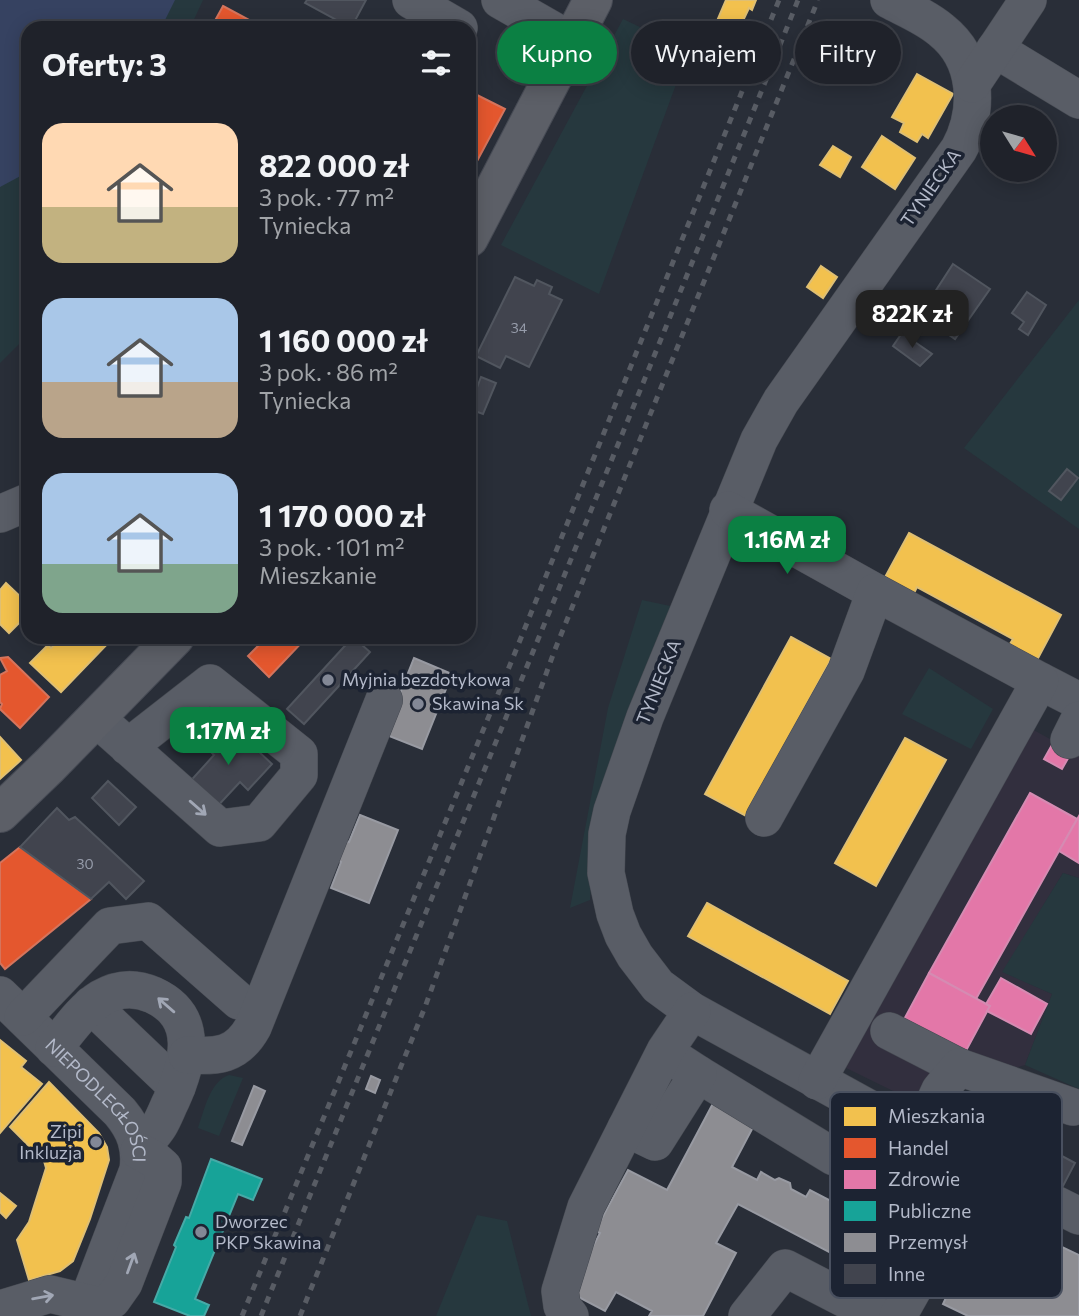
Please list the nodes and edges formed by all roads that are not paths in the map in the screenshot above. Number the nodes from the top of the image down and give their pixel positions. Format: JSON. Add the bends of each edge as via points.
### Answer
{"nodes":[{"id":1,"x":411,"y":0,"type":"edge"},
{"id":2,"x":499,"y":0,"type":"edge"},
{"id":3,"x":593,"y":0,"type":"edge"},
{"id":4,"x":889,"y":0,"type":"edge"},
{"id":5,"x":1028,"y":0,"type":"edge"},
{"id":6,"x":446,"y":21,"type":"edge"},
{"id":7,"x":536,"y":21,"type":"edge"},
{"id":8,"x":581,"y":21,"type":"edge"},
{"id":9,"x":476,"y":28,"type":"edge"},
{"id":10,"x":995,"y":49,"type":"junction"},
{"id":11,"x":547,"y":84,"type":"edge"},
{"id":12,"x":972,"y":85,"type":"junction"},
{"id":13,"x":1079,"y":100,"type":"edge"},
{"id":14,"x":476,"y":223,"type":"edge"},
{"id":15,"x":21,"y":505,"type":"edge"},
{"id":16,"x":729,"y":510,"type":"junction"},
{"id":17,"x":0,"y":514,"type":"edge"},
{"id":18,"x":875,"y":592,"type":"junction"},
{"id":19,"x":169,"y":644,"type":"edge"},
{"id":20,"x":1040,"y":681,"type":"junction"},
{"id":21,"x":384,"y":700,"type":"dead end"},
{"id":22,"x":1079,"y":701,"type":"edge"},
{"id":23,"x":96,"y":718,"type":"junction"},
{"id":24,"x":128,"y":747,"type":"junction"},
{"id":25,"x":0,"y":813,"type":"edge"},
{"id":26,"x":764,"y":818,"type":"dead end"},
{"id":27,"x":239,"y":1001,"type":"dead end"},
{"id":28,"x":91,"y":1005,"type":"junction"},
{"id":29,"x":11,"y":1006,"type":"edge"},
{"id":30,"x":692,"y":1012,"type":"junction"},
{"id":31,"x":889,"y":1031,"type":"dead end"},
{"id":32,"x":54,"y":1048,"type":"junction"},
{"id":33,"x":665,"y":1051,"type":"junction"},
{"id":34,"x":958,"y":1067,"type":"junction"},
{"id":35,"x":182,"y":1071,"type":"junction"},
{"id":36,"x":698,"y":1074,"type":"junction"},
{"id":37,"x":817,"y":1082,"type":"junction"},
{"id":38,"x":836,"y":1092,"type":"edge"},
{"id":39,"x":939,"y":1092,"type":"edge"},
{"id":40,"x":1030,"y":1092,"type":"edge"},
{"id":41,"x":1062,"y":1103,"type":"edge"},
{"id":42,"x":1073,"y":1107,"type":"dead end"},
{"id":43,"x":626,"y":1128,"type":"junction"},
{"id":44,"x":139,"y":1151,"type":"junction"},
{"id":45,"x":830,"y":1155,"type":"edge"},
{"id":46,"x":1062,"y":1207,"type":"edge"},
{"id":47,"x":1079,"y":1216,"type":"edge"},
{"id":48,"x":830,"y":1288,"type":"edge"},
{"id":49,"x":852,"y":1298,"type":"edge"},
{"id":50,"x":898,"y":1298,"type":"edge"},
{"id":51,"x":0,"y":1309,"type":"edge"},
{"id":52,"x":85,"y":1310,"type":"edge"},
{"id":53,"x":885,"y":1313,"type":"edge"},
{"id":54,"x":570,"y":1316,"type":"edge"},
{"id":55,"x":747,"y":1316,"type":"edge"}],
"edges":[{"from":1,"to":6,"type":"street"},
{"from":2,"to":7,"type":"street"},
{"from":2,"to":9,"type":"street"},
{"from":3,"to":8,"type":"main road"},
{"from":4,"to":12,"type":"street","name":"TYNIECKA","via":[[953,41]]},
{"from":5,"to":10,"type":"street"},
{"from":10,"to":12,"type":"street"},
{"from":10,"to":13,"type":"street"},
{"from":11,"to":14,"type":"main road"},
{"from":12,"to":16,"type":"street","name":"TYNIECKA","via":[[972,117],[959,149],[782,401],[759,440]]},
{"from":15,"to":17,"type":"street"},
{"from":16,"to":18,"type":"street"},
{"from":16,"to":30,"type":"street","name":"TYNIECKA","via":[[645,717],[612,811],[605,852],[623,935],[658,986]]},
{"from":18,"to":20,"type":"street"},
{"from":18,"to":26,"type":"street","via":[[846,671]]},
{"from":19,"to":23,"type":"main road"},
{"from":20,"to":22,"type":"street"},
{"from":20,"to":37,"type":"street"},
{"from":21,"to":35,"type":"street","via":[[253,1027],[224,1054]]},
{"from":23,"to":24,"type":"street"},
{"from":23,"to":25,"type":"main road"},
{"from":24,"to":24,"type":"street","one_way":true,"via":[[220,828],[259,823],[299,775],[299,754],[210,683]]},
{"from":27,"to":29,"type":"street","via":[[148,921],[110,926]]},
{"from":28,"to":32,"type":"street"},
{"from":28,"to":35,"type":"street"},
{"from":35,"to":28,"type":"street","one_way":true,"via":[[186,1037],[171,1007],[154,995],[130,989],[118,990]]},
{"from":29,"to":32,"type":"street","name":"NIEPODLEGŁOŚCI"},
{"from":30,"to":33,"type":"street"},
{"from":30,"to":37,"type":"street","name":"TYNIECKA"},
{"from":31,"to":34,"type":"street"},
{"from":32,"to":44,"type":"street","name":"NIEPODLEGŁOŚCI","via":[[120,1112]]},
{"from":33,"to":36,"type":"street"},
{"from":33,"to":43,"type":"street"},
{"from":34,"to":39,"type":"street"},
{"from":34,"to":40,"type":"street"},
{"from":35,"to":44,"type":"street","via":[[160,1125]]},
{"from":36,"to":43,"type":"street","via":[[655,1142]]},
{"from":36,"to":45,"type":"street"},
{"from":37,"to":38,"type":"street","name":"TYNIECKA"},
{"from":41,"to":42,"type":"street"},
{"from":43,"to":54,"type":"street","via":[[576,1234],[560,1291],[562,1306]]},
{"from":44,"to":52,"type":"street","name":"NIEPODLEGŁOŚCI","via":[[138,1170]]},
{"from":46,"to":47,"type":"street","name":"TYNIECKA"},
{"from":48,"to":55,"type":"street","via":[[785,1268]]},
{"from":49,"to":53,"type":"street"},
{"from":50,"to":53,"type":"street"},
{"from":51,"to":52,"type":"street","one_way":true,"via":[[50,1294]]}]}
